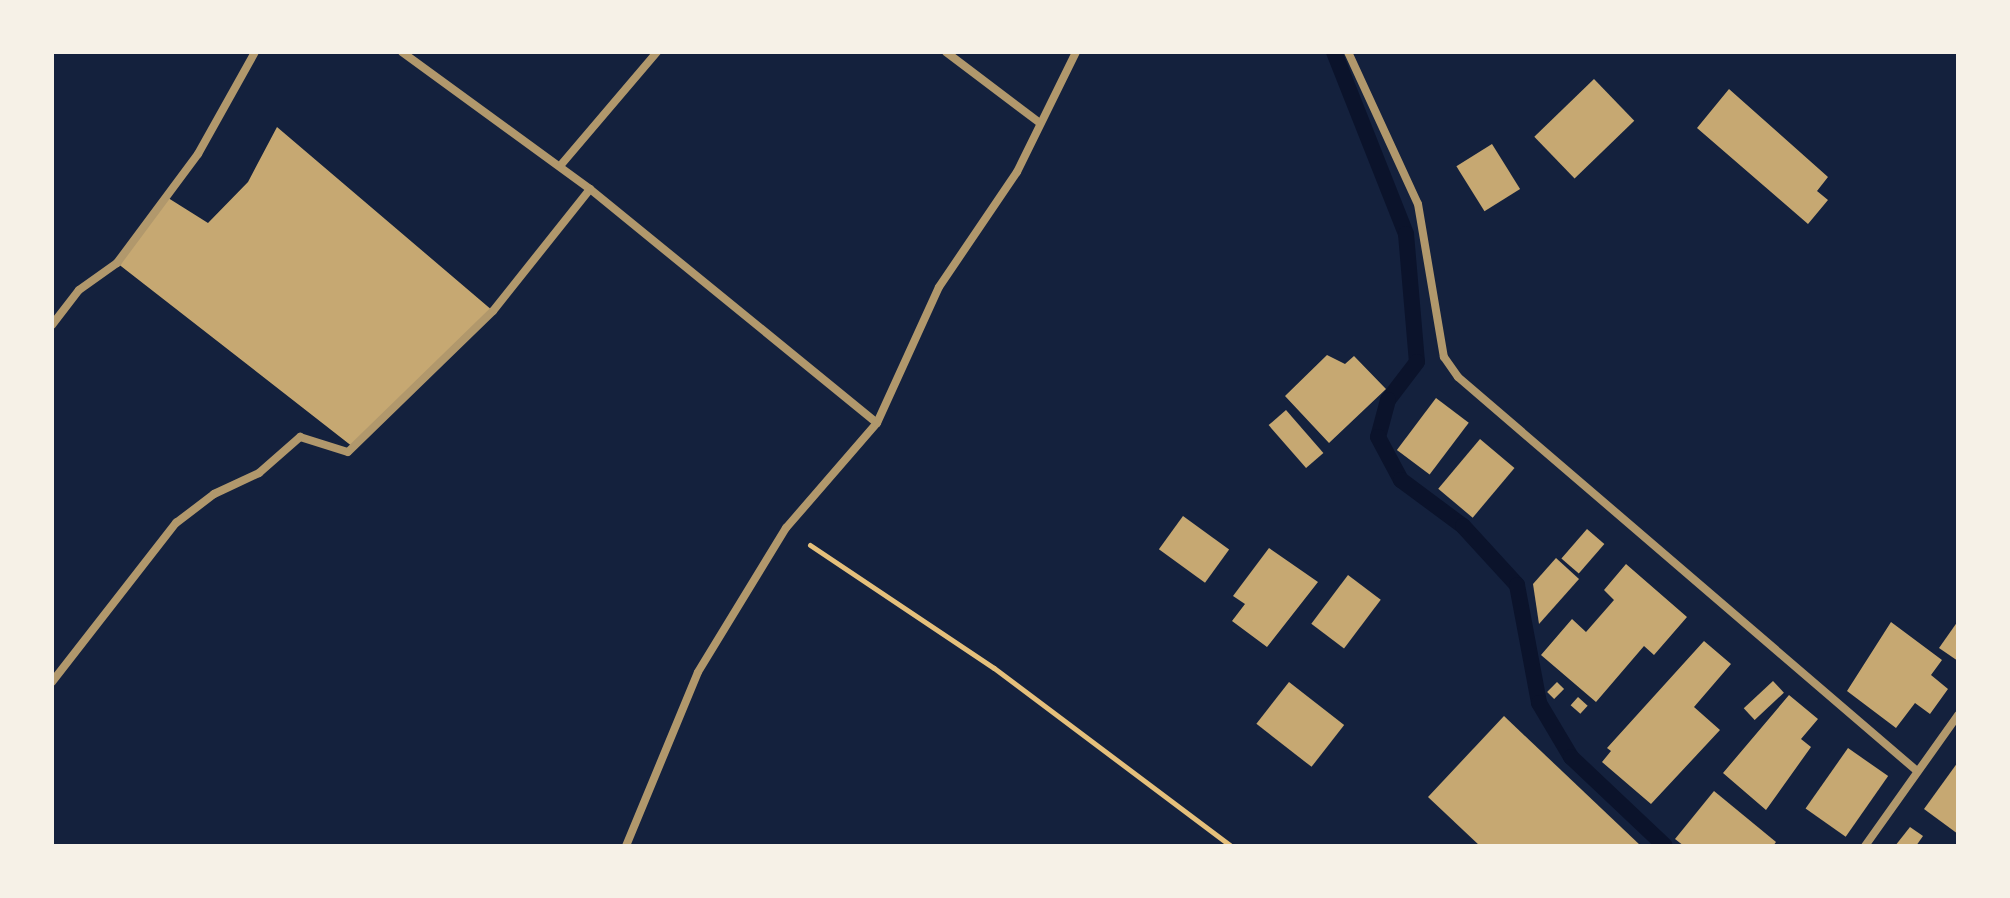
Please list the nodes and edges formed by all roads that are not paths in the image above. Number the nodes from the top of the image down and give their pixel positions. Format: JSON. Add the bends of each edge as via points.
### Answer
{"nodes":[{"id":1,"x":255,"y":52,"type":"edge"},
{"id":2,"x":402,"y":52,"type":"edge"},
{"id":3,"x":657,"y":52,"type":"edge"},
{"id":4,"x":946,"y":52,"type":"edge"},
{"id":5,"x":1076,"y":52,"type":"edge"},
{"id":6,"x":1348,"y":52,"type":"edge"},
{"id":7,"x":1040,"y":123,"type":"junction"},
{"id":8,"x":560,"y":166,"type":"junction"},
{"id":9,"x":590,"y":189,"type":"junction"},
{"id":10,"x":52,"y":325,"type":"edge"},
{"id":11,"x":877,"y":423,"type":"junction"},
{"id":12,"x":52,"y":682,"type":"edge"},
{"id":13,"x":1958,"y":715,"type":"edge"},
{"id":14,"x":1917,"y":771,"type":"junction"},
{"id":15,"x":626,"y":846,"type":"edge"},
{"id":16,"x":1865,"y":846,"type":"edge"}],
"edges":[{"from":1,"to":10,"type":"street","via":[[198,154],[117,263],[79,290]]},
{"from":2,"to":8,"type":"street"},
{"from":3,"to":8,"type":"street"},
{"from":4,"to":7,"type":"street"},
{"from":5,"to":7,"type":"street"},
{"from":6,"to":14,"type":"street","via":[[1418,204],[1444,357],[1458,377]]},
{"from":7,"to":11,"type":"street","via":[[1017,172],[939,287]]},
{"from":8,"to":9,"type":"street"},
{"from":9,"to":11,"type":"street"},
{"from":9,"to":12,"type":"street","via":[[493,311],[348,452],[300,437],[259,473],[214,494],[176,523]]},
{"from":11,"to":15,"type":"street","via":[[786,528],[698,672]]},
{"from":13,"to":14,"type":"street"},
{"from":14,"to":16,"type":"street"}]}
